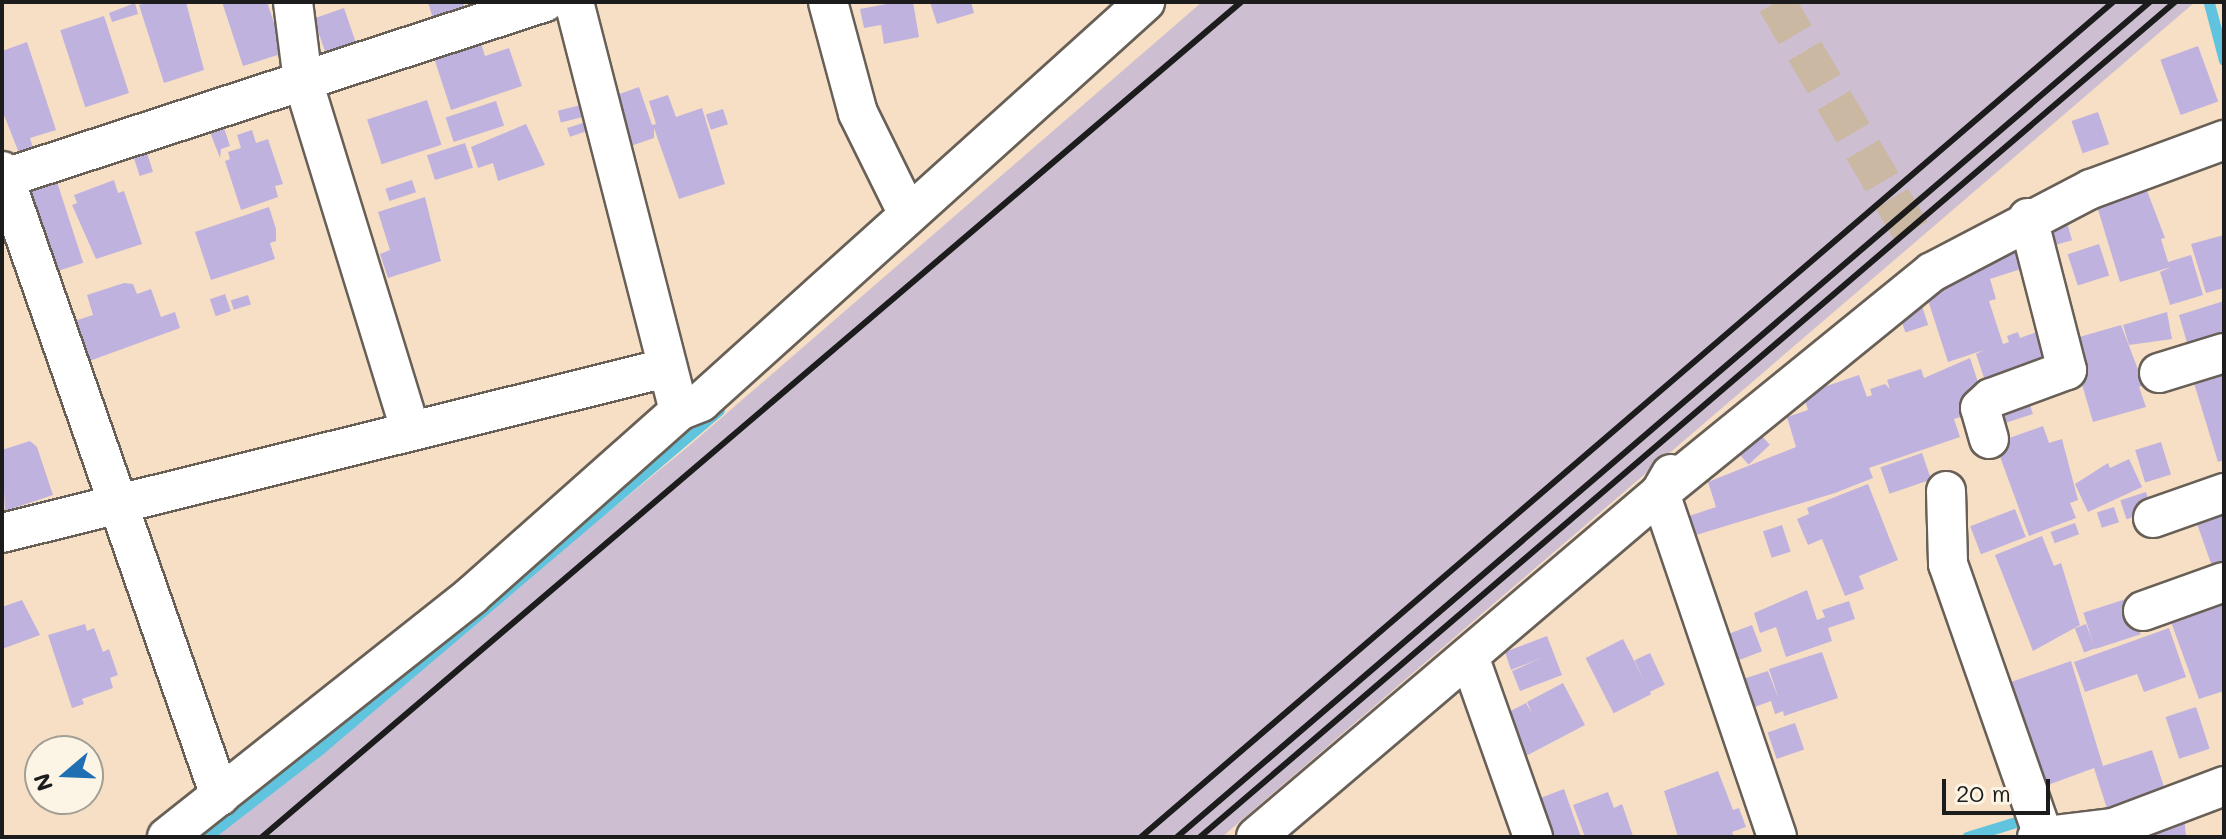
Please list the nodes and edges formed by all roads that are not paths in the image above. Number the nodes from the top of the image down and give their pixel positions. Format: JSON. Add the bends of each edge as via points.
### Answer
{"nodes":[{"id":1,"x":293,"y":2,"type":"edge"},
{"id":2,"x":545,"y":2,"type":"edge"},
{"id":3,"x":574,"y":2,"type":"edge"},
{"id":4,"x":828,"y":2,"type":"edge"},
{"id":5,"x":1145,"y":2,"type":"edge"},
{"id":6,"x":303,"y":81,"type":"junction"},
{"id":7,"x":2224,"y":138,"type":"edge"},
{"id":8,"x":3,"y":176,"type":"edge"},
{"id":9,"x":908,"y":214,"type":"junction"},
{"id":10,"x":2028,"y":218,"type":"junction"},
{"id":11,"x":2224,"y":353,"type":"edge"},
{"id":12,"x":666,"y":368,"type":"junction"},
{"id":13,"x":2159,"y":373,"type":"dead end"},
{"id":14,"x":679,"y":411,"type":"junction"},
{"id":15,"x":411,"y":431,"type":"junction"},
{"id":16,"x":1989,"y":439,"type":"dead end"},
{"id":17,"x":1946,"y":491,"type":"dead end"},
{"id":18,"x":1660,"y":493,"type":"junction"},
{"id":19,"x":2224,"y":493,"type":"edge"},
{"id":20,"x":118,"y":503,"type":"junction"},
{"id":21,"x":2153,"y":518,"type":"dead end"},
{"id":22,"x":2,"y":533,"type":"edge"},
{"id":23,"x":2224,"y":582,"type":"edge"},
{"id":24,"x":2143,"y":611,"type":"dead end"},
{"id":25,"x":1469,"y":656,"type":"junction"},
{"id":26,"x":2224,"y":786,"type":"edge"},
{"id":27,"x":220,"y":796,"type":"junction"},
{"id":28,"x":2115,"y":833,"type":"edge"},
{"id":29,"x":2040,"y":836,"type":"edge"},
{"id":30,"x":167,"y":837,"type":"edge"},
{"id":31,"x":1256,"y":837,"type":"edge"},
{"id":32,"x":1533,"y":837,"type":"edge"},
{"id":33,"x":1777,"y":837,"type":"edge"}],
"edges":[{"from":1,"to":6,"type":"street"},
{"from":2,"to":6,"type":"street"},
{"from":3,"to":12,"type":"street"},
{"from":4,"to":9,"type":"street","via":[[858,113]]},
{"from":5,"to":9,"type":"street"},
{"from":6,"to":8,"type":"street"},
{"from":6,"to":15,"type":"street"},
{"from":7,"to":10,"type":"street"},
{"from":7,"to":18,"type":"street","via":[[2201,134],[2081,171],[1920,246],[1680,456]]},
{"from":8,"to":20,"type":"street"},
{"from":9,"to":14,"type":"street","via":[[701,402]]},
{"from":10,"to":16,"type":"street","via":[[2067,370],[1991,398],[1980,408]]},
{"from":10,"to":18,"type":"street","via":[[1932,272]]},
{"from":11,"to":13,"type":"street"},
{"from":12,"to":14,"type":"street"},
{"from":12,"to":15,"type":"street"},
{"from":14,"to":27,"type":"street","via":[[472,595]]},
{"from":15,"to":20,"type":"street"},
{"from":17,"to":29,"type":"street","via":[[1948,564]]},
{"from":18,"to":25,"type":"street"},
{"from":18,"to":33,"type":"street"},
{"from":19,"to":21,"type":"street"},
{"from":20,"to":22,"type":"street"},
{"from":20,"to":27,"type":"street"},
{"from":23,"to":24,"type":"street"},
{"from":25,"to":31,"type":"street"},
{"from":25,"to":32,"type":"street"},
{"from":26,"to":28,"type":"street"},
{"from":27,"to":30,"type":"street"},
{"from":28,"to":29,"type":"street"}]}
